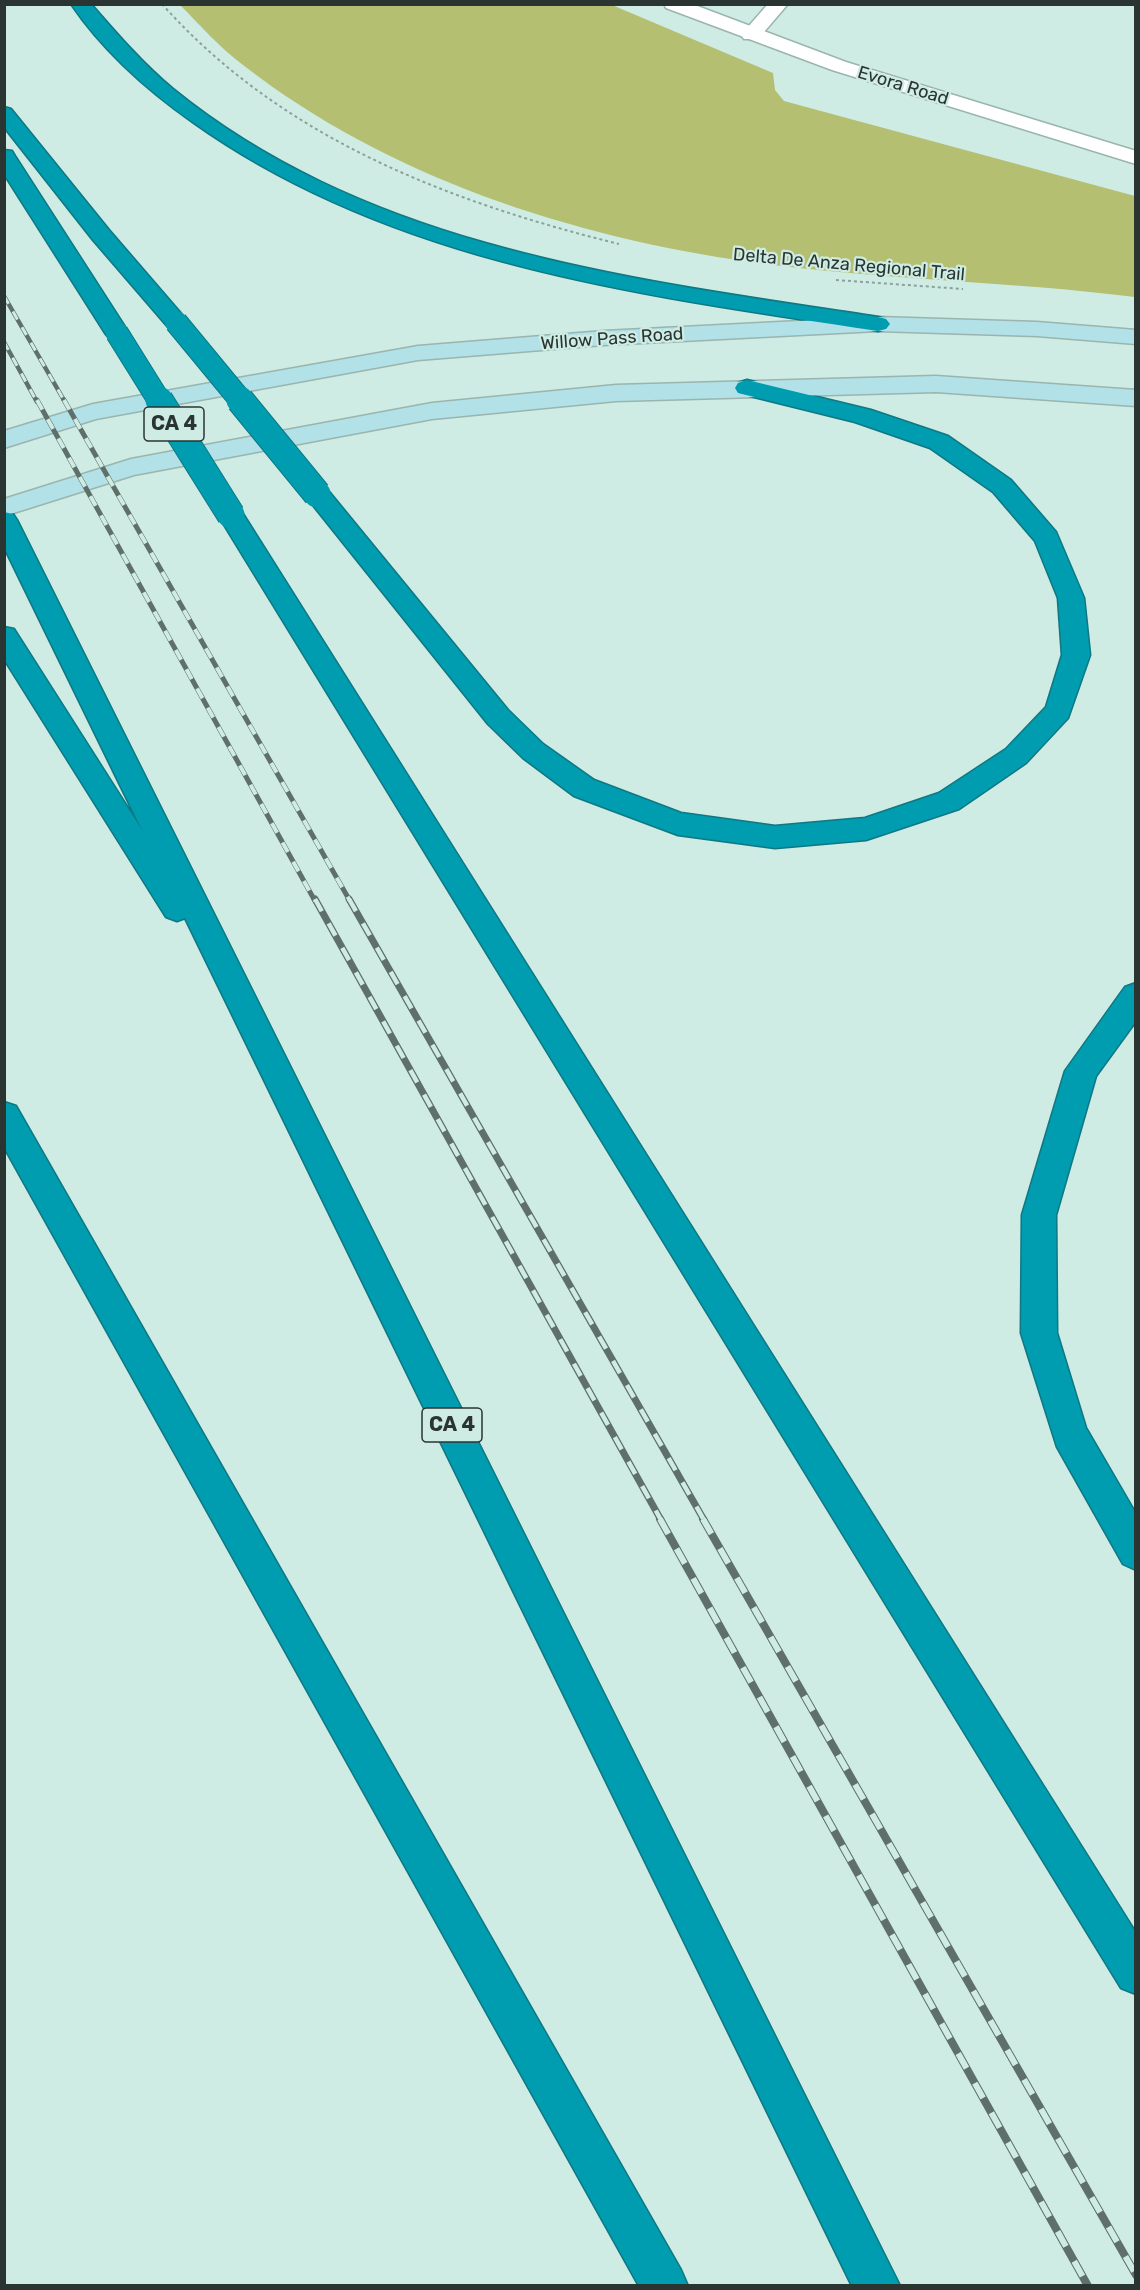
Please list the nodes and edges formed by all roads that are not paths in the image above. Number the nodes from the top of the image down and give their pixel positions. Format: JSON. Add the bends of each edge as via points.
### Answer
{"nodes":[{"id":1,"x":80,"y":4,"type":"edge"},
{"id":2,"x":673,"y":4,"type":"edge"},
{"id":3,"x":778,"y":4,"type":"edge"},
{"id":4,"x":751,"y":34,"type":"junction"},
{"id":5,"x":4,"y":113,"type":"edge"},
{"id":6,"x":4,"y":156,"type":"edge"},
{"id":7,"x":1136,"y":158,"type":"edge"},
{"id":8,"x":878,"y":324,"type":"junction"},
{"id":9,"x":1136,"y":337,"type":"edge"},
{"id":10,"x":747,"y":388,"type":"junction"},
{"id":11,"x":1136,"y":398,"type":"edge"},
{"id":12,"x":4,"y":440,"type":"edge"},
{"id":13,"x":4,"y":508,"type":"edge"},
{"id":14,"x":4,"y":520,"type":"edge"},
{"id":15,"x":4,"y":636,"type":"edge"},
{"id":16,"x":1136,"y":996,"type":"edge"},
{"id":17,"x":269,"y":1054,"type":"junction"},
{"id":18,"x":4,"y":1116,"type":"edge"},
{"id":19,"x":1136,"y":1551,"type":"edge"},
{"id":20,"x":1136,"y":1973,"type":"edge"},
{"id":21,"x":665,"y":2286,"type":"edge"},
{"id":22,"x":877,"y":2286,"type":"edge"}],
"edges":[{"from":1,"to":8,"type":"highway","via":[[128,59],[216,132],[268,164],[390,219],[543,266],[630,285]]},
{"from":2,"to":4,"type":"street","name":"Evora Road"},
{"from":3,"to":4,"type":"street"},
{"from":4,"to":7,"type":"street","name":"Evora Road","via":[[839,66]]},
{"from":5,"to":10,"type":"highway","bridge":true,"via":[[498,717],[533,752],[584,788],[678,824],[774,837],[866,829],[949,801],[1016,756],[1058,711],[1076,655],[1071,598],[1047,538],[1002,486],[939,442],[862,416]]},
{"from":6,"to":20,"type":"highway","number":"CA 4","bridge":true},
{"from":8,"to":9,"type":"main road","name":"Willow Pass Road","via":[[1037,329]]},
{"from":8,"to":12,"type":"main road","name":"Willow Pass Road","via":[[604,338],[418,353],[93,412]]},
{"from":10,"to":11,"type":"main road","via":[[936,384]]},
{"from":10,"to":13,"type":"main road","via":[[631,391],[432,411],[131,467]]},
{"from":14,"to":17,"type":"highway","number":"CA 4"},
{"from":15,"to":17,"type":"highway"},
{"from":16,"to":19,"type":"highway","via":[[1081,1071],[1039,1215],[1039,1333],[1070,1435]]},
{"from":17,"to":22,"type":"highway","number":"CA 4"},
{"from":18,"to":21,"type":"highway"}]}
